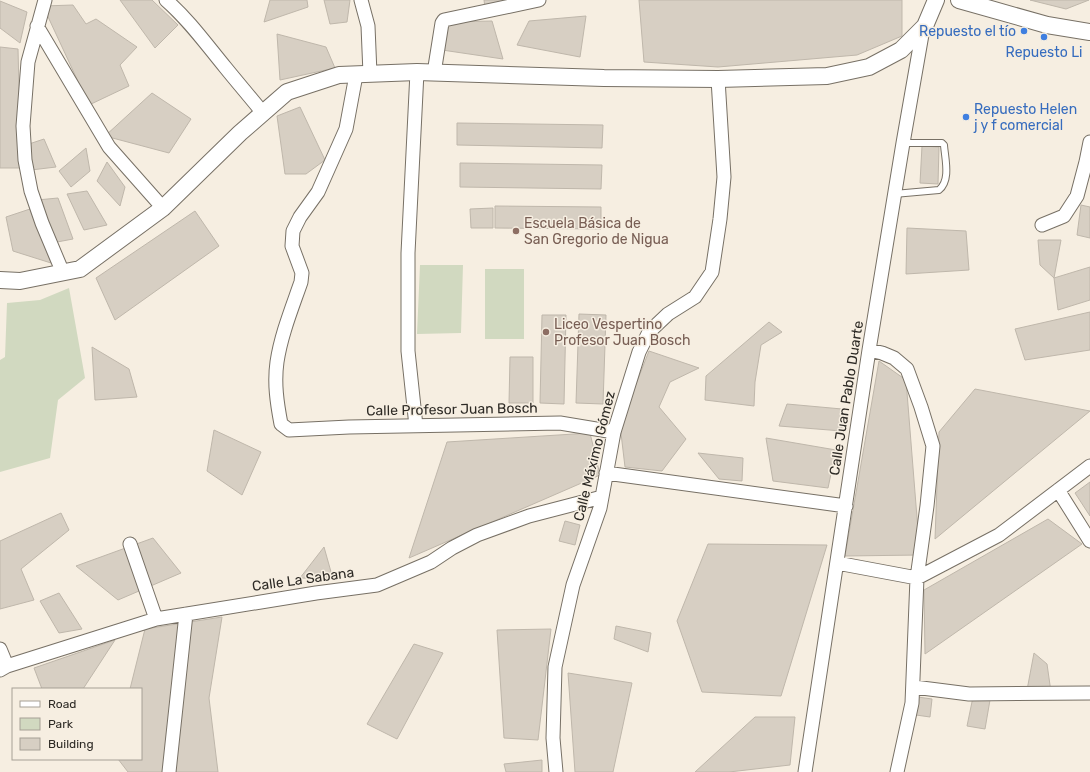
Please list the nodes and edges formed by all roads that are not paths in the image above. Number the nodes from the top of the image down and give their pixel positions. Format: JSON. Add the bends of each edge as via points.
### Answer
{"nodes":[{"id":1,"x":45,"y":0,"type":"edge"},
{"id":2,"x":166,"y":0,"type":"edge"},
{"id":3,"x":361,"y":0,"type":"edge"},
{"id":4,"x":539,"y":0,"type":"edge"},
{"id":5,"x":936,"y":0,"type":"edge"},
{"id":6,"x":959,"y":0,"type":"edge"},
{"id":7,"x":37,"y":26,"type":"junction"},
{"id":8,"x":923,"y":29,"type":"junction"},
{"id":9,"x":1090,"y":32,"type":"edge"},
{"id":10,"x":417,"y":72,"type":"junction"},
{"id":11,"x":434,"y":73,"type":"junction"},
{"id":12,"x":363,"y":75,"type":"junction"},
{"id":13,"x":718,"y":79,"type":"junction"},
{"id":14,"x":263,"y":113,"type":"junction"},
{"id":15,"x":1090,"y":142,"type":"edge"},
{"id":16,"x":903,"y":143,"type":"junction"},
{"id":17,"x":894,"y":194,"type":"junction"},
{"id":18,"x":163,"y":208,"type":"junction"},
{"id":19,"x":1042,"y":225,"type":"dead end"},
{"id":20,"x":63,"y":273,"type":"junction"},
{"id":21,"x":0,"y":280,"type":"edge"},
{"id":22,"x":869,"y":350,"type":"junction"},
{"id":23,"x":416,"y":426,"type":"junction"},
{"id":24,"x":614,"y":432,"type":"junction"},
{"id":25,"x":1090,"y":466,"type":"edge"},
{"id":26,"x":606,"y":472,"type":"junction"},
{"id":27,"x":1058,"y":490,"type":"junction"},
{"id":28,"x":602,"y":497,"type":"junction"},
{"id":29,"x":846,"y":506,"type":"junction"},
{"id":30,"x":1090,"y":541,"type":"edge"},
{"id":31,"x":130,"y":544,"type":"dead end"},
{"id":32,"x":837,"y":563,"type":"junction"},
{"id":33,"x":917,"y":578,"type":"junction"},
{"id":34,"x":186,"y":614,"type":"junction"},
{"id":35,"x":156,"y":619,"type":"junction"},
{"id":36,"x":0,"y":649,"type":"edge"},
{"id":37,"x":4,"y":668,"type":"edge"},
{"id":38,"x":914,"y":687,"type":"junction"},
{"id":39,"x":1090,"y":693,"type":"edge"},
{"id":40,"x":169,"y":772,"type":"edge"},
{"id":41,"x":556,"y":772,"type":"edge"},
{"id":42,"x":805,"y":772,"type":"edge"},
{"id":43,"x":897,"y":772,"type":"edge"}],
"edges":[{"from":1,"to":7,"type":"street"},
{"from":2,"to":14,"type":"street","via":[[204,40]]},
{"from":3,"to":12,"type":"street","via":[[368,26]]},
{"from":4,"to":11,"type":"street","via":[[444,20]]},
{"from":5,"to":8,"type":"street"},
{"from":6,"to":9,"type":"street","via":[[1047,25]]},
{"from":7,"to":18,"type":"street","via":[[109,147]]},
{"from":7,"to":20,"type":"street","via":[[28,62],[23,126],[25,160],[31,191]]},
{"from":8,"to":13,"type":"street","via":[[901,50],[870,67],[827,76]]},
{"from":8,"to":16,"type":"street","name":"Calle Juan Pablo Duarte"},
{"from":10,"to":11,"type":"street"},
{"from":10,"to":12,"type":"street"},
{"from":10,"to":23,"type":"street","via":[[408,254],[408,350]]},
{"from":11,"to":13,"type":"street"},
{"from":12,"to":14,"type":"street","via":[[340,75],[287,92]]},
{"from":12,"to":23,"type":"street","name":"Calle Profesor Juan Bosch","via":[[346,129],[318,192],[293,230],[292,246],[302,273],[277,362],[276,390],[281,424],[289,430]]},
{"from":13,"to":24,"type":"street","name":"Calle Máximo Gómez","via":[[724,177],[712,272],[695,297],[668,314],[649,332],[639,352]]},
{"from":14,"to":18,"type":"street"},
{"from":15,"to":19,"type":"street","via":[[1077,196],[1064,216]]},
{"from":16,"to":17,"type":"street","name":"Calle Juan Pablo Duarte"},
{"from":16,"to":17,"type":"lane","via":[[942,142],[946,178],[939,190]]},
{"from":17,"to":22,"type":"street","name":"Calle Juan Pablo Duarte"},
{"from":18,"to":20,"type":"street","via":[[80,269]]},
{"from":20,"to":21,"type":"street","via":[[20,281]]},
{"from":22,"to":29,"type":"street","name":"Calle Juan Pablo Duarte"},
{"from":22,"to":33,"type":"street","via":[[894,358],[907,369],[933,446]]},
{"from":23,"to":24,"type":"street","name":"Calle Profesor Juan Bosch","via":[[560,423]]},
{"from":24,"to":26,"type":"street","name":"Calle Máximo Gómez"},
{"from":25,"to":27,"type":"street"},
{"from":26,"to":28,"type":"street","name":"Calle Máximo Gómez"},
{"from":26,"to":29,"type":"street"},
{"from":27,"to":30,"type":"street"},
{"from":27,"to":33,"type":"street","via":[[999,535]]},
{"from":28,"to":34,"type":"street","name":"Calle La Sabana","via":[[529,516],[477,535],[431,562],[377,585],[316,592]]},
{"from":28,"to":41,"type":"street","name":"Calle Máximo Gómez","via":[[573,585],[555,667],[553,738]]},
{"from":29,"to":32,"type":"street","name":"Calle Juan Pablo Duarte"},
{"from":31,"to":35,"type":"street"},
{"from":32,"to":33,"type":"street"},
{"from":32,"to":42,"type":"street","name":"Calle Juan Pablo Duarte"},
{"from":33,"to":38,"type":"street"},
{"from":34,"to":35,"type":"street","name":"Calle La Sabana"},
{"from":34,"to":40,"type":"street"},
{"from":35,"to":37,"type":"street","name":"Calle La Sabana"},
{"from":36,"to":37,"type":"street"},
{"from":38,"to":39,"type":"street","via":[[968,694]]},
{"from":38,"to":43,"type":"street"}]}
